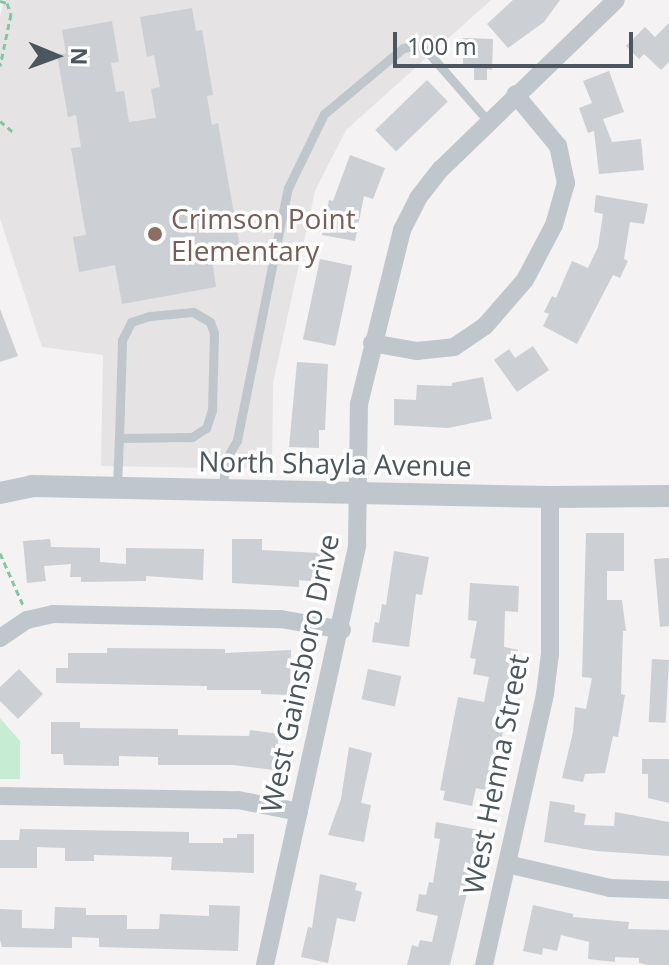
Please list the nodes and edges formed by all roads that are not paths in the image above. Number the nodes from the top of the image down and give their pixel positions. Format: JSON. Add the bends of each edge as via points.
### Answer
{"nodes":[{"id":1,"x":616,"y":0,"type":"edge"},
{"id":2,"x":515,"y":94,"type":"junction"},
{"id":3,"x":488,"y":121,"type":"junction"},
{"id":4,"x":372,"y":343,"type":"junction"},
{"id":5,"x":119,"y":438,"type":"junction"},
{"id":6,"x":117,"y":488,"type":"junction"},
{"id":7,"x":223,"y":490,"type":"junction"},
{"id":8,"x":0,"y":493,"type":"edge"},
{"id":9,"x":358,"y":493,"type":"junction"},
{"id":10,"x":669,"y":496,"type":"edge"},
{"id":11,"x":550,"y":497,"type":"junction"},
{"id":12,"x":342,"y":630,"type":"junction"},
{"id":13,"x":0,"y":638,"type":"edge"},
{"id":14,"x":0,"y":796,"type":"edge"},
{"id":15,"x":299,"y":812,"type":"junction"},
{"id":16,"x":507,"y":864,"type":"junction"},
{"id":17,"x":669,"y":890,"type":"edge"},
{"id":18,"x":265,"y":965,"type":"edge"},
{"id":19,"x":484,"y":965,"type":"edge"}],
"edges":[{"from":1,"to":2,"type":"street","name":"West Gainsboro Drive"},
{"from":2,"to":3,"type":"street","name":"West Gainsboro Drive"},
{"from":2,"to":4,"type":"street","via":[[558,146],[566,183],[554,225],[525,280],[485,326],[454,347],[417,351]]},
{"from":3,"to":4,"type":"street","name":"West Gainsboro Drive","via":[[418,198],[402,230]]},
{"from":3,"to":7,"type":"lane","via":[[426,50],[416,46],[403,48],[324,114],[288,188],[237,440],[225,461]]},
{"from":4,"to":9,"type":"street","name":"West Gainsboro Drive","via":[[359,404]]},
{"from":5,"to":5,"type":"lane","via":[[192,437],[206,428],[212,410],[210,322],[193,312],[131,322],[122,340]]},
{"from":5,"to":6,"type":"lane"},
{"from":6,"to":7,"type":"street","name":"North Shayla Avenue"},
{"from":6,"to":8,"type":"street","name":"North Shayla Avenue","via":[[32,486]]},
{"from":7,"to":9,"type":"street","name":"North Shayla Avenue"},
{"from":9,"to":11,"type":"street","name":"North Shayla Avenue"},
{"from":9,"to":12,"type":"street","name":"West Gainsboro Drive","via":[[357,545]]},
{"from":10,"to":11,"type":"street","name":"North Shayla Avenue"},
{"from":11,"to":16,"type":"street","name":"West Henna Street","via":[[550,655]]},
{"from":12,"to":13,"type":"street","via":[[281,619],[53,614],[27,620]]},
{"from":12,"to":15,"type":"street","name":"West Gainsboro Drive"},
{"from":14,"to":15,"type":"street","via":[[238,800]]},
{"from":15,"to":18,"type":"street","name":"West Gainsboro Drive"},
{"from":16,"to":17,"type":"street","via":[[610,888]]},
{"from":16,"to":19,"type":"street","name":"West Henna Street"}]}
